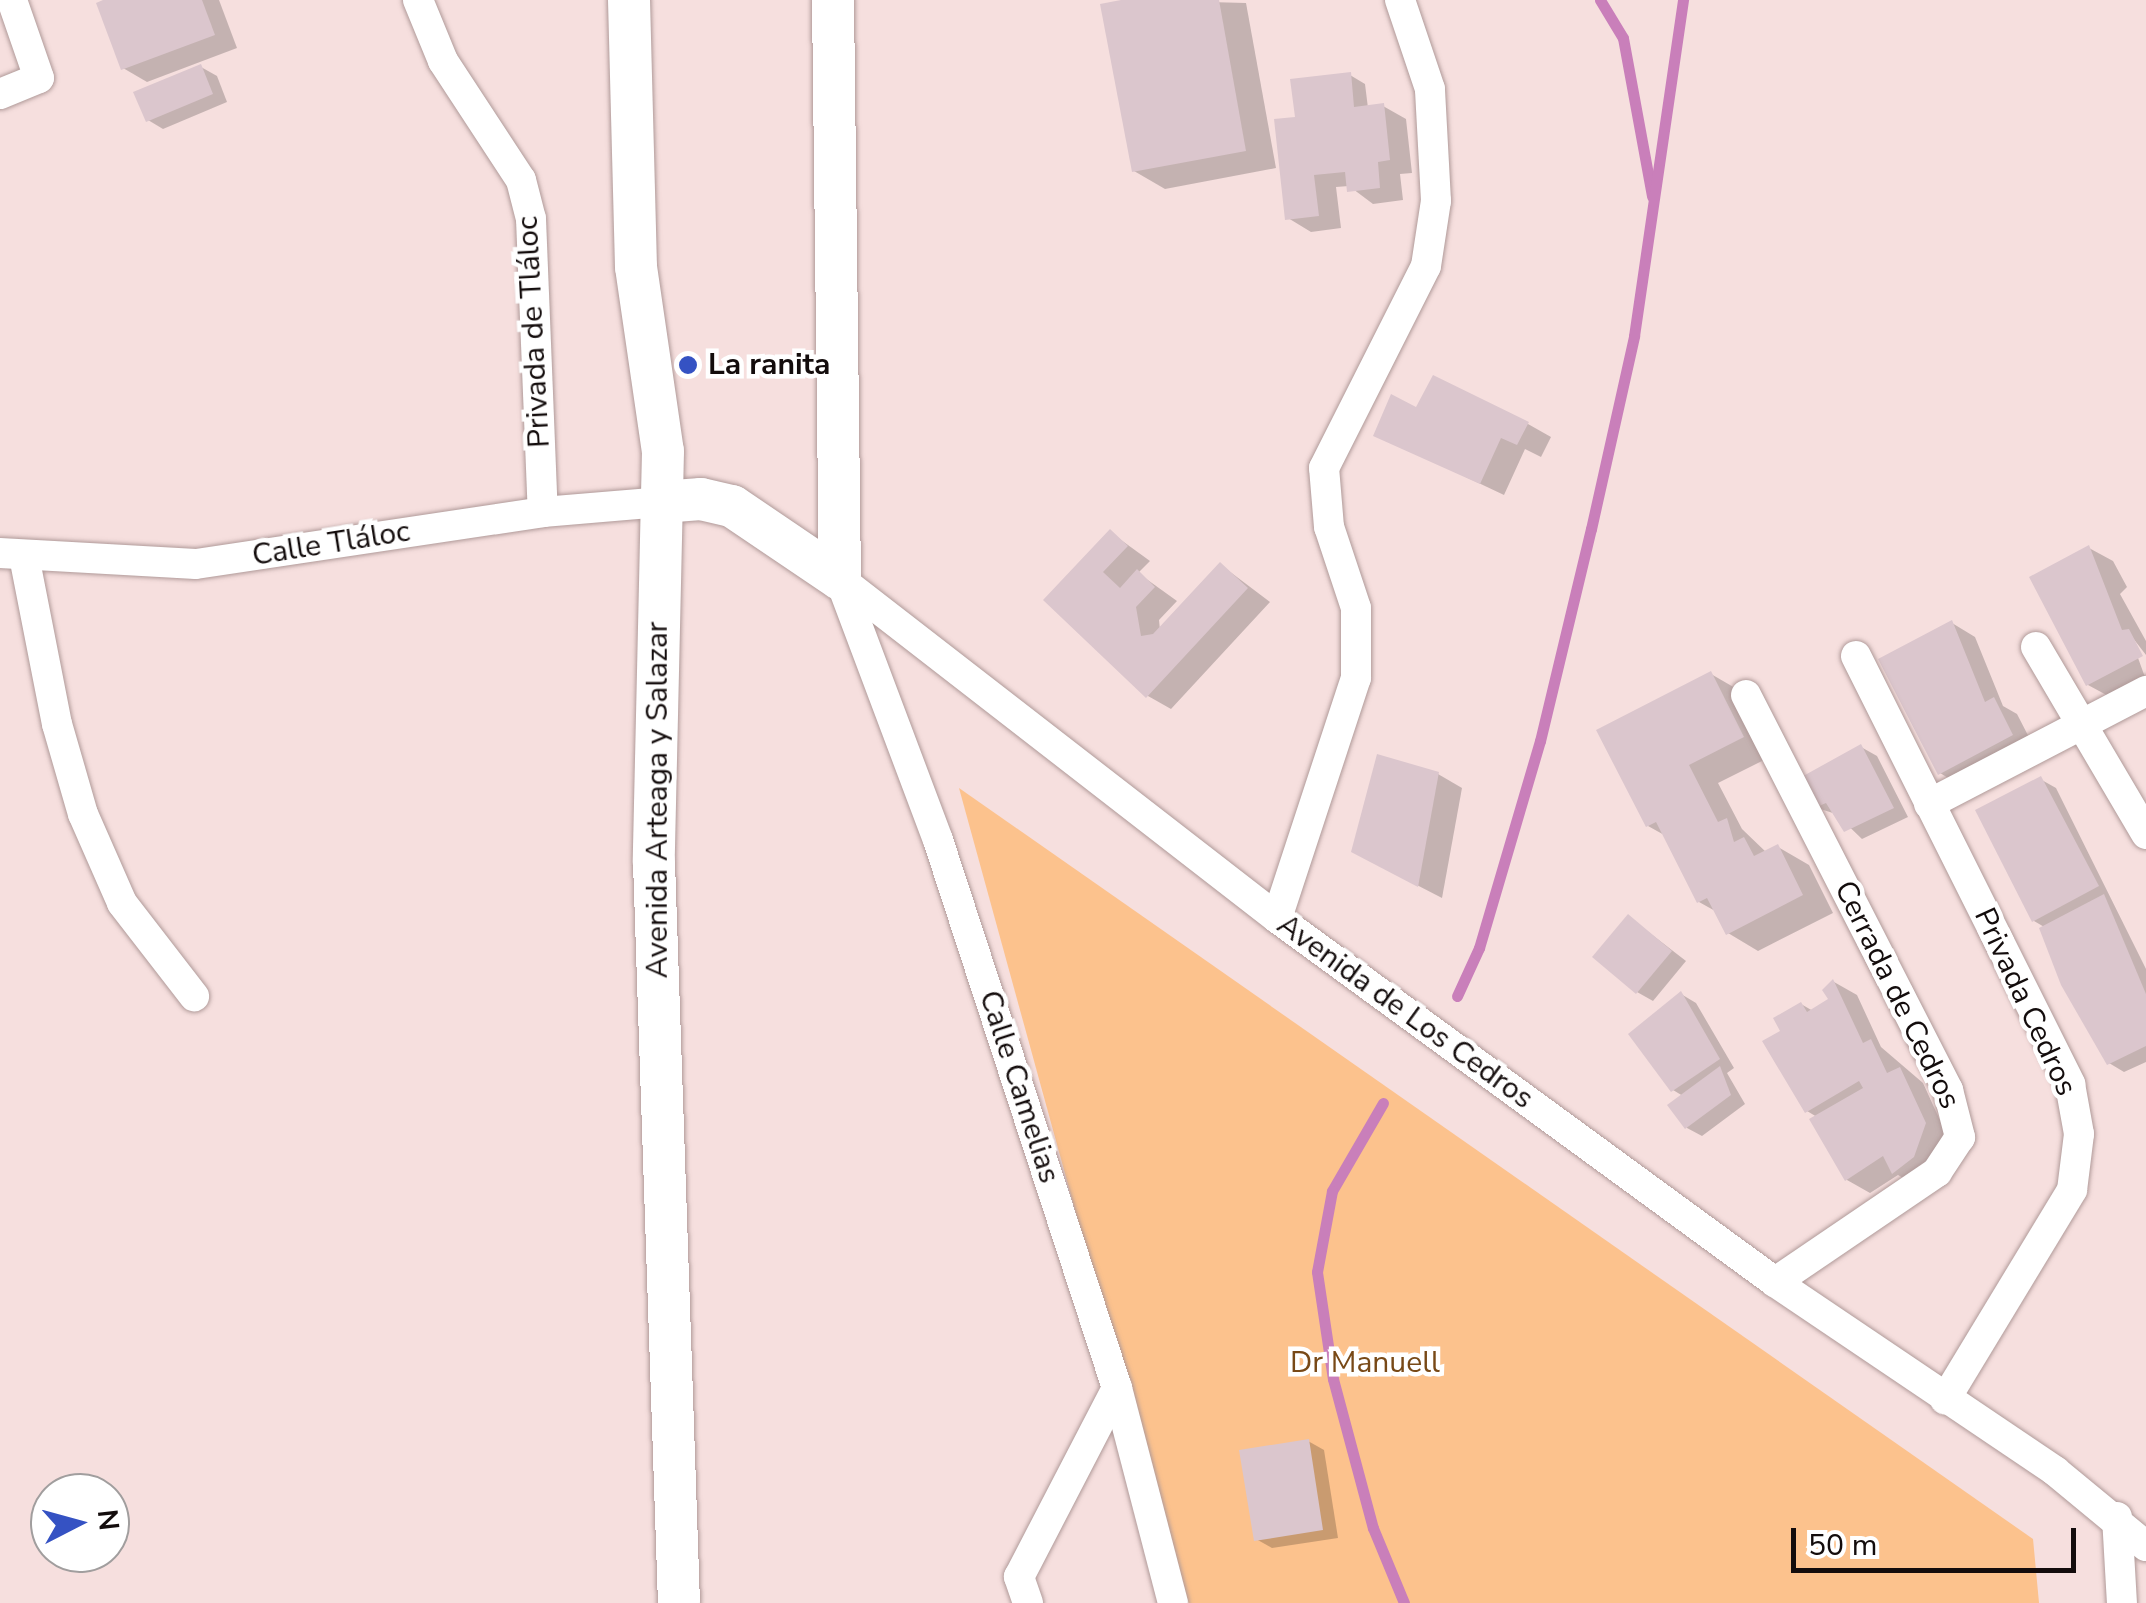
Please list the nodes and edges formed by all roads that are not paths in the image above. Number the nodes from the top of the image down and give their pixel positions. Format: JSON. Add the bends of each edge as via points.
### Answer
{"nodes":[{"id":1,"x":12,"y":0,"type":"edge"},
{"id":2,"x":418,"y":0,"type":"edge"},
{"id":3,"x":629,"y":0,"type":"edge"},
{"id":4,"x":833,"y":0,"type":"edge"},
{"id":5,"x":1400,"y":0,"type":"edge"},
{"id":6,"x":0,"y":94,"type":"edge"},
{"id":7,"x":661,"y":502,"type":"junction"},
{"id":8,"x":543,"y":512,"type":"junction"},
{"id":9,"x":12,"y":554,"type":"edge"},
{"id":10,"x":840,"y":579,"type":"junction"},
{"id":11,"x":2036,"y":647,"type":"dead end"},
{"id":12,"x":1856,"y":656,"type":"dead end"},
{"id":13,"x":2146,"y":692,"type":"edge"},
{"id":14,"x":1746,"y":695,"type":"dead end"},
{"id":15,"x":2083,"y":724,"type":"junction"},
{"id":16,"x":1929,"y":804,"type":"junction"},
{"id":17,"x":2146,"y":834,"type":"edge"},
{"id":18,"x":1278,"y":918,"type":"junction"},
{"id":19,"x":194,"y":996,"type":"dead end"},
{"id":20,"x":1775,"y":1282,"type":"junction"},
{"id":21,"x":1117,"y":1388,"type":"junction"},
{"id":22,"x":1946,"y":1400,"type":"junction"},
{"id":23,"x":2116,"y":1517,"type":"junction"},
{"id":24,"x":2146,"y":1546,"type":"edge"},
{"id":25,"x":1024,"y":1590,"type":"edge"},
{"id":26,"x":678,"y":1603,"type":"edge"},
{"id":27,"x":1002,"y":1603,"type":"edge"},
{"id":28,"x":1173,"y":1603,"type":"edge"},
{"id":29,"x":2122,"y":1603,"type":"edge"}],
"edges":[{"from":1,"to":6,"type":"street","via":[[39,78]]},
{"from":2,"to":8,"type":"street","name":"Privada de Tláloc","via":[[443,61],[521,180],[531,219]]},
{"from":3,"to":7,"type":"street","name":"Avenida Arteaga y Salazar","via":[[636,268],[662,426]]},
{"from":4,"to":10,"type":"street"},
{"from":5,"to":18,"type":"street","via":[[1430,89],[1436,201],[1426,266],[1324,468],[1329,527],[1356,608],[1356,678]]},
{"from":7,"to":8,"type":"street","name":"Calle Tláloc"},
{"from":7,"to":10,"type":"street","name":"Avenida de Los Cedros","via":[[700,499],[732,506]]},
{"from":7,"to":26,"type":"street","name":"Avenida Arteaga y Salazar","via":[[654,862]]},
{"from":8,"to":9,"type":"street","name":"Calle Tláloc","via":[[196,564]]},
{"from":9,"to":19,"type":"street","via":[[83,814],[122,903]]},
{"from":10,"to":18,"type":"street","name":"Avenida de Los Cedros"},
{"from":10,"to":21,"type":"street","name":"Calle Camelias","via":[[938,840]]},
{"from":11,"to":15,"type":"street"},
{"from":12,"to":16,"type":"street","name":"Privada Cedros"},
{"from":13,"to":15,"type":"street"},
{"from":14,"to":20,"type":"street","name":"Cerrada de Cedros","via":[[1948,1090],[1960,1138],[1937,1172]]},
{"from":15,"to":16,"type":"street"},
{"from":15,"to":17,"type":"street"},
{"from":16,"to":22,"type":"street","name":"Privada Cedros","via":[[2070,1084],[2080,1134],[2072,1190]]},
{"from":18,"to":20,"type":"street","name":"Avenida de Los Cedros"},
{"from":20,"to":22,"type":"street","name":"Avenida de Los Cedros"},
{"from":21,"to":25,"type":"street"},
{"from":21,"to":28,"type":"street","name":"Calle Camelias"},
{"from":22,"to":23,"type":"street","name":"Avenida de Los Cedros"},
{"from":23,"to":24,"type":"street","name":"Avenida de Los Cedros"},
{"from":23,"to":29,"type":"street"},
{"from":25,"to":27,"type":"street"}]}
